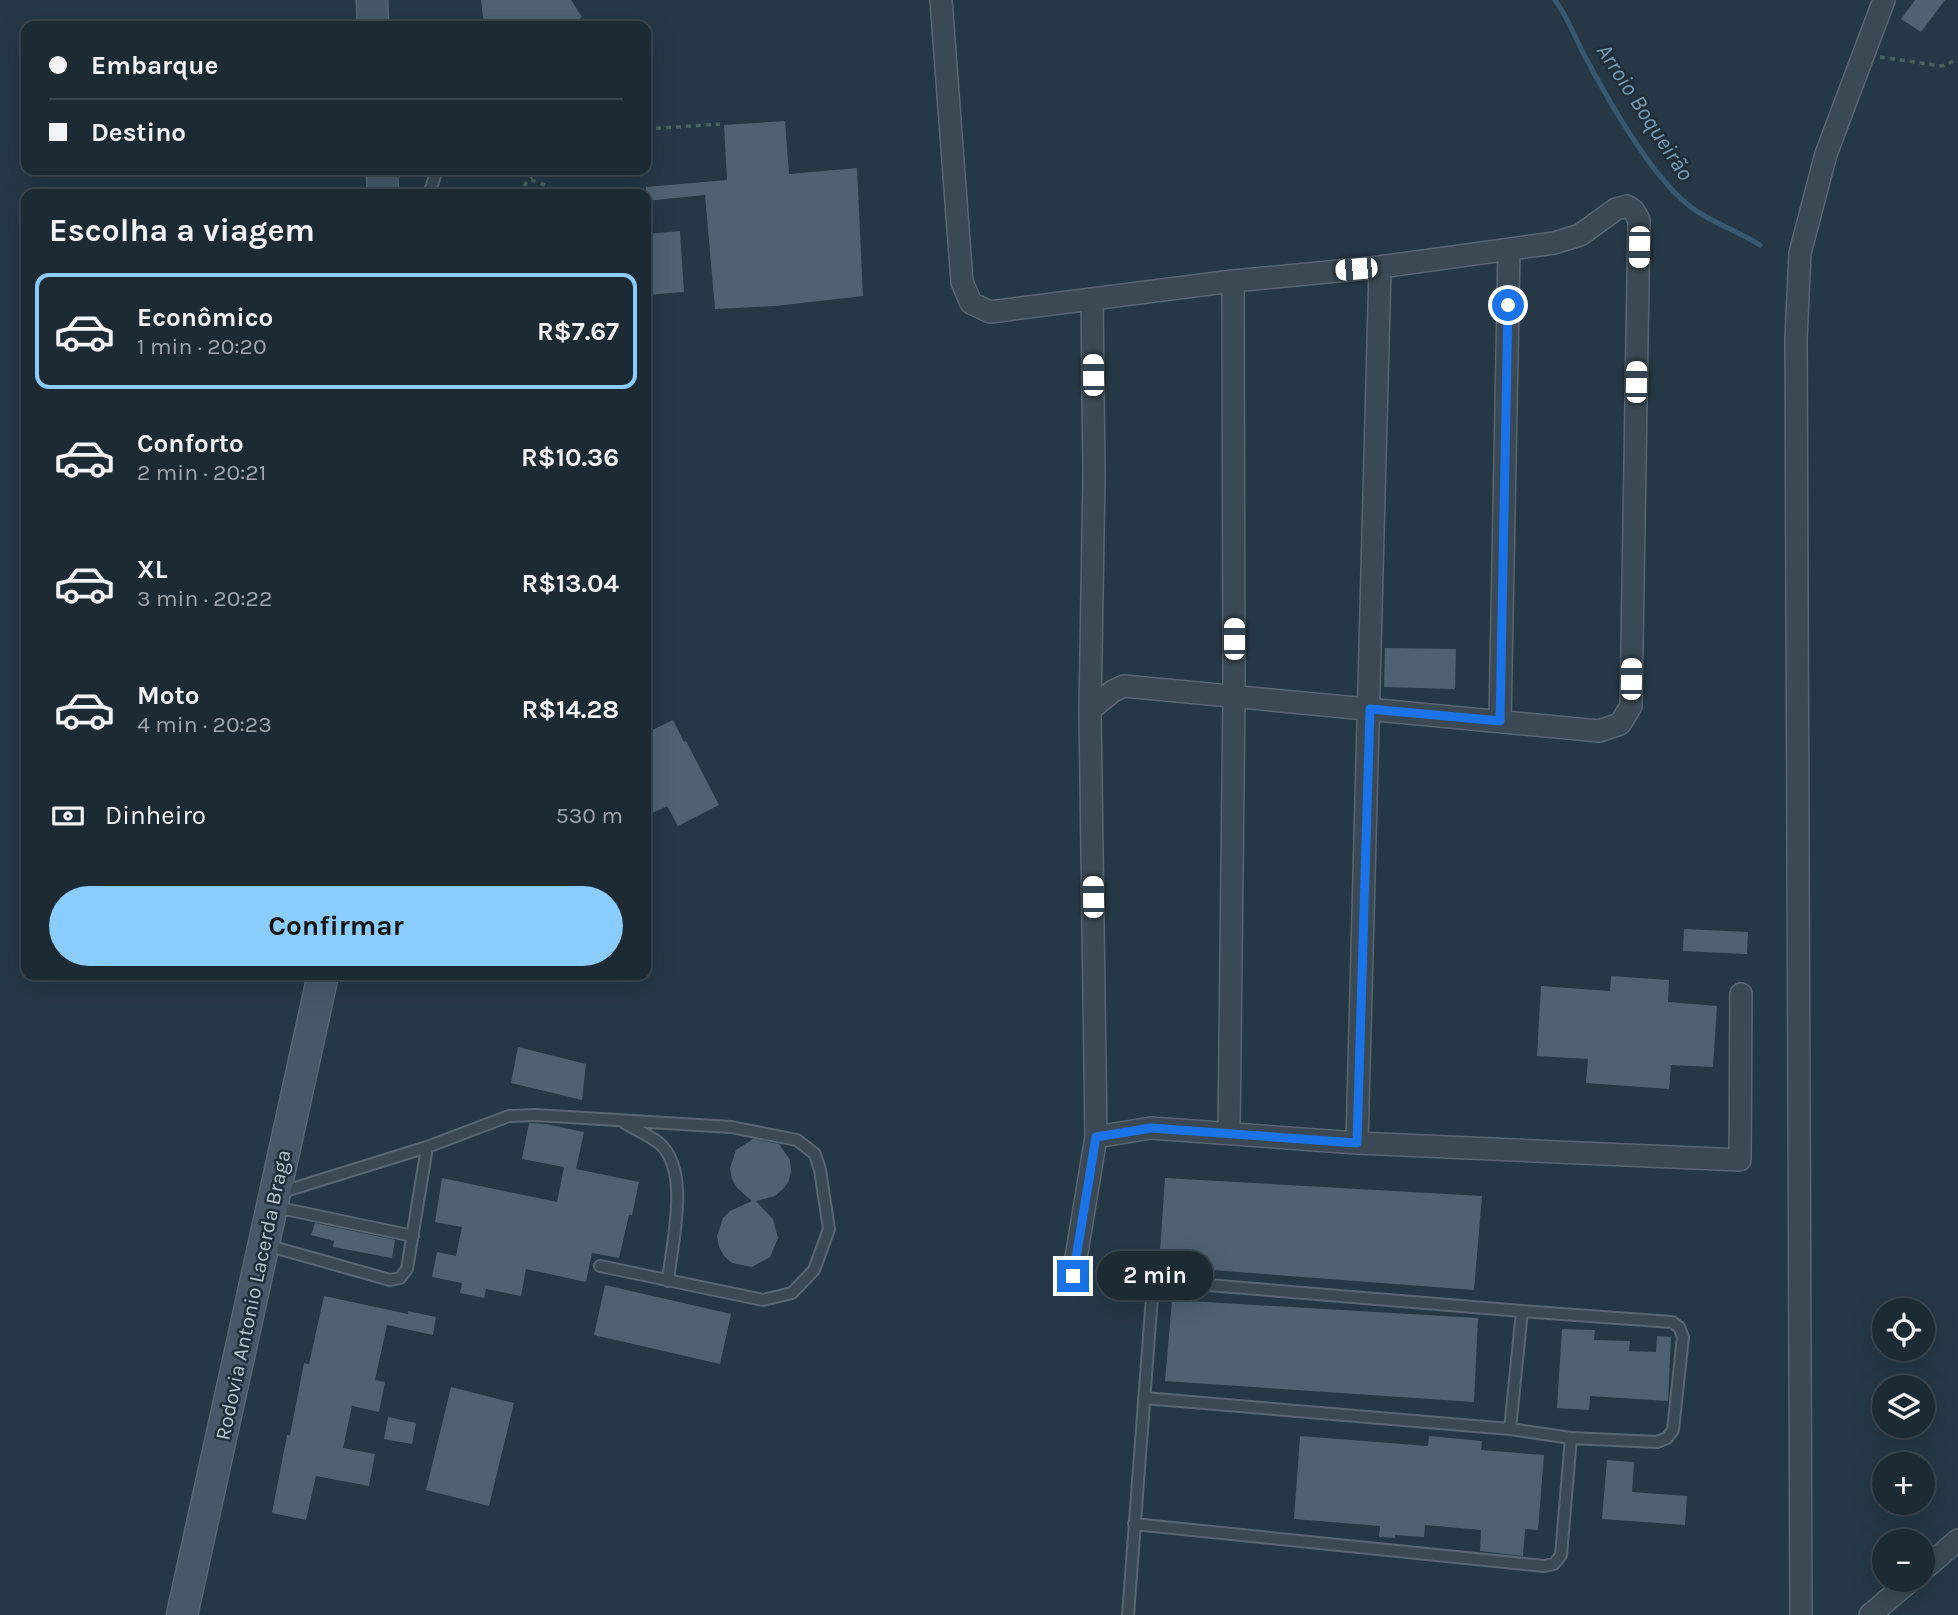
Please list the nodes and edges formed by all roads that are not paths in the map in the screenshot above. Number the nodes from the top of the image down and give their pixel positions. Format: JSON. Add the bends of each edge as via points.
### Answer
{"nodes":[{"id":1,"x":372,"y":0,"type":"edge"},
{"id":2,"x":942,"y":0,"type":"edge"},
{"id":3,"x":1884,"y":0,"type":"edge"},
{"id":4,"x":373,"y":21,"type":"edge"},
{"id":5,"x":1509,"y":250,"type":"junction"},
{"id":6,"x":1380,"y":267,"type":"junction"},
{"id":7,"x":1233,"y":281,"type":"junction"},
{"id":8,"x":1092,"y":299,"type":"junction"},
{"id":9,"x":1234,"y":694,"type":"junction"},
{"id":10,"x":1370,"y":709,"type":"junction"},
{"id":11,"x":1090,"y":710,"type":"junction"},
{"id":12,"x":1500,"y":721,"type":"junction"},
{"id":13,"x":322,"y":980,"type":"edge"},
{"id":14,"x":1741,"y":995,"type":"dead end"},
{"id":15,"x":622,"y":1121,"type":"junction"},
{"id":16,"x":1229,"y":1133,"type":"junction"},
{"id":17,"x":1096,"y":1137,"type":"junction"},
{"id":18,"x":1357,"y":1143,"type":"junction"},
{"id":19,"x":427,"y":1147,"type":"junction"},
{"id":20,"x":273,"y":1200,"type":"junction"},
{"id":21,"x":413,"y":1236,"type":"junction"},
{"id":22,"x":264,"y":1244,"type":"junction"},
{"id":23,"x":600,"y":1266,"type":"dead end"},
{"id":24,"x":1073,"y":1276,"type":"dead end"},
{"id":25,"x":668,"y":1280,"type":"junction"},
{"id":26,"x":1522,"y":1311,"type":"junction"},
{"id":27,"x":1144,"y":1398,"type":"junction"},
{"id":28,"x":1510,"y":1429,"type":"junction"},
{"id":29,"x":1571,"y":1438,"type":"junction"},
{"id":30,"x":1134,"y":1524,"type":"junction"},
{"id":31,"x":1958,"y":1540,"type":"edge"},
{"id":32,"x":1935,"y":1560,"type":"edge"},
{"id":33,"x":1897,"y":1592,"type":"edge"},
{"id":34,"x":181,"y":1615,"type":"edge"},
{"id":35,"x":1128,"y":1615,"type":"edge"},
{"id":36,"x":1801,"y":1615,"type":"edge"},
{"id":37,"x":1870,"y":1615,"type":"edge"}],
"edges":[{"from":1,"to":4,"type":"main road"},
{"from":2,"to":8,"type":"street","via":[[962,282],[971,303],[990,312]]},
{"from":3,"to":36,"type":"street","via":[[1826,154],[1800,253],[1796,367]]},
{"from":5,"to":6,"type":"street"},
{"from":5,"to":12,"type":"street"},
{"from":5,"to":12,"type":"street","via":[[1580,235],[1616,209],[1628,206],[1639,220],[1631,706],[1620,724],[1599,731]]},
{"from":6,"to":7,"type":"street"},
{"from":6,"to":10,"type":"street"},
{"from":7,"to":8,"type":"street"},
{"from":7,"to":9,"type":"street"},
{"from":8,"to":11,"type":"street"},
{"from":9,"to":10,"type":"street"},
{"from":9,"to":11,"type":"street","via":[[1124,686]]},
{"from":9,"to":16,"type":"street"},
{"from":10,"to":12,"type":"street"},
{"from":10,"to":18,"type":"street"},
{"from":11,"to":17,"type":"street"},
{"from":13,"to":20,"type":"main road","name":"Rodovia Antonio Lacerda Braga"},
{"from":14,"to":18,"type":"street","via":[[1740,1160]]},
{"from":15,"to":19,"type":"lane","via":[[509,1116]]},
{"from":15,"to":25,"type":"lane","via":[[659,1143],[674,1163],[679,1185]]},
{"from":15,"to":25,"type":"lane","via":[[731,1127],[797,1140],[815,1154],[820,1170],[829,1229],[814,1270],[792,1293],[763,1300]]},
{"from":16,"to":17,"type":"street","via":[[1151,1128]]},
{"from":16,"to":18,"type":"street"},
{"from":17,"to":24,"type":"street"},
{"from":19,"to":20,"type":"lane"},
{"from":19,"to":21,"type":"lane"},
{"from":20,"to":21,"type":"lane"},
{"from":20,"to":22,"type":"main road","name":"Rodovia Antonio Lacerda Braga"},
{"from":21,"to":22,"type":"lane","via":[[407,1269],[400,1278],[390,1280]]},
{"from":22,"to":34,"type":"main road","name":"Rodovia Antonio Lacerda Braga"},
{"from":23,"to":25,"type":"lane"},
{"from":26,"to":27,"type":"lane","via":[[1171,1282],[1160,1285],[1152,1296]]},
{"from":26,"to":28,"type":"lane"},
{"from":26,"to":29,"type":"lane","via":[[1672,1322],[1683,1337],[1673,1430],[1667,1438],[1657,1442]]},
{"from":27,"to":28,"type":"lane"},
{"from":27,"to":30,"type":"lane"},
{"from":28,"to":29,"type":"lane"},
{"from":29,"to":30,"type":"lane","via":[[1561,1556],[1544,1566]]},
{"from":30,"to":35,"type":"lane"},
{"from":31,"to":32,"type":"street"},
{"from":33,"to":37,"type":"street"}]}
